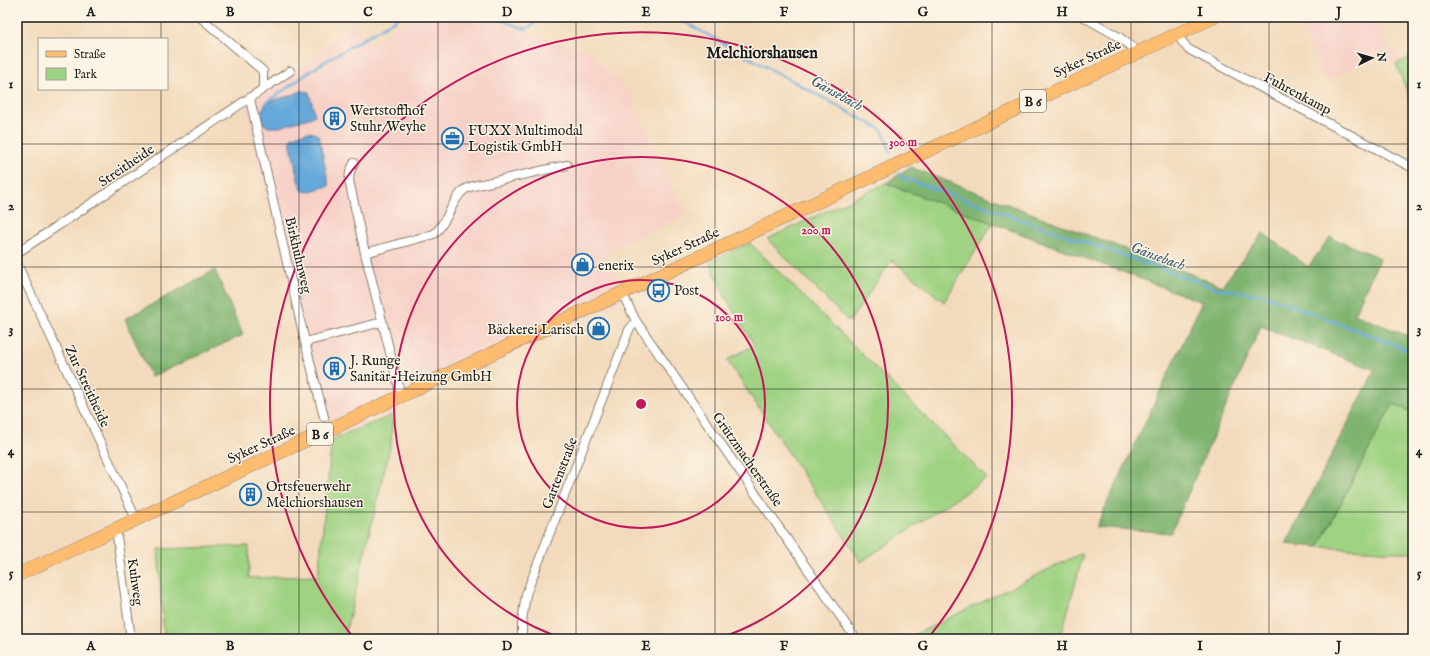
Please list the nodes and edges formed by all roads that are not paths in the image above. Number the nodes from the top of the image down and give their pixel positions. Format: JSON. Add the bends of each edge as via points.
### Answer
{"nodes":[{"id":1,"x":200,"y":17,"type":"edge"},
{"id":2,"x":1084,"y":17,"type":"edge"},
{"id":3,"x":1214,"y":17,"type":"edge"},
{"id":4,"x":1177,"y":35,"type":"junction"},
{"id":5,"x":1138,"y":52,"type":"junction"},
{"id":6,"x":290,"y":71,"type":"dead end"},
{"id":7,"x":263,"y":89,"type":"junction"},
{"id":8,"x":250,"y":99,"type":"junction"},
{"id":9,"x":354,"y":163,"type":"dead end"},
{"id":10,"x":567,"y":165,"type":"dead end"},
{"id":11,"x":1413,"y":168,"type":"edge"},
{"id":12,"x":17,"y":253,"type":"edge"},
{"id":13,"x":365,"y":253,"type":"junction"},
{"id":14,"x":17,"y":264,"type":"edge"},
{"id":15,"x":622,"y":293,"type":"junction"},
{"id":16,"x":636,"y":321,"type":"junction"},
{"id":17,"x":382,"y":322,"type":"junction"},
{"id":18,"x":305,"y":342,"type":"junction"},
{"id":19,"x":401,"y":396,"type":"junction"},
{"id":20,"x":324,"y":417,"type":"dead end"},
{"id":21,"x":136,"y":520,"type":"junction"},
{"id":22,"x":116,"y":529,"type":"junction"},
{"id":23,"x":17,"y":575,"type":"edge"},
{"id":24,"x":131,"y":639,"type":"edge"},
{"id":25,"x":522,"y":639,"type":"edge"},
{"id":26,"x":856,"y":639,"type":"edge"}],
"edges":[{"from":1,"to":7,"type":"street","via":[[263,72]]},
{"from":2,"to":5,"type":"street","via":[[1119,37]]},
{"from":3,"to":4,"type":"main road","name":"Syker Straße","number":"B 6"},
{"from":4,"to":5,"type":"main road","name":"Syker Straße","number":"B 6"},
{"from":4,"to":11,"type":"street","name":"Fuhrenkamp","via":[[1188,49]]},
{"from":5,"to":15,"type":"main road","name":"Syker Straße","number":"B 6"},
{"from":6,"to":7,"type":"street","name":"Streitheide"},
{"from":7,"to":8,"type":"street","name":"Streitheide"},
{"from":8,"to":12,"type":"street","name":"Streitheide"},
{"from":8,"to":18,"type":"street","name":"Birkhuhnweg"},
{"from":9,"to":13,"type":"street","via":[[349,180]]},
{"from":10,"to":13,"type":"street","via":[[473,186],[464,190],[457,198],[441,228],[434,234]]},
{"from":13,"to":17,"type":"street"},
{"from":14,"to":21,"type":"street","name":"Zur Streitheide"},
{"from":15,"to":16,"type":"street","name":"Grützmacherstraße"},
{"from":15,"to":19,"type":"main road","name":"Syker Straße","number":"B 6"},
{"from":16,"to":25,"type":"street","name":"Gartenstraße","via":[[629,330],[526,594]]},
{"from":16,"to":26,"type":"street","name":"Grützmacherstraße"},
{"from":17,"to":18,"type":"street"},
{"from":17,"to":19,"type":"street"},
{"from":18,"to":20,"type":"street","name":"Birkhuhnweg"},
{"from":19,"to":21,"type":"main road","name":"Syker Straße","number":"B 6"},
{"from":21,"to":22,"type":"main road","name":"Syker Straße","number":"B 6"},
{"from":22,"to":23,"type":"main road","name":"Syker Straße","number":"B 6"},
{"from":22,"to":24,"type":"street","name":"Kuhweg"}]}
